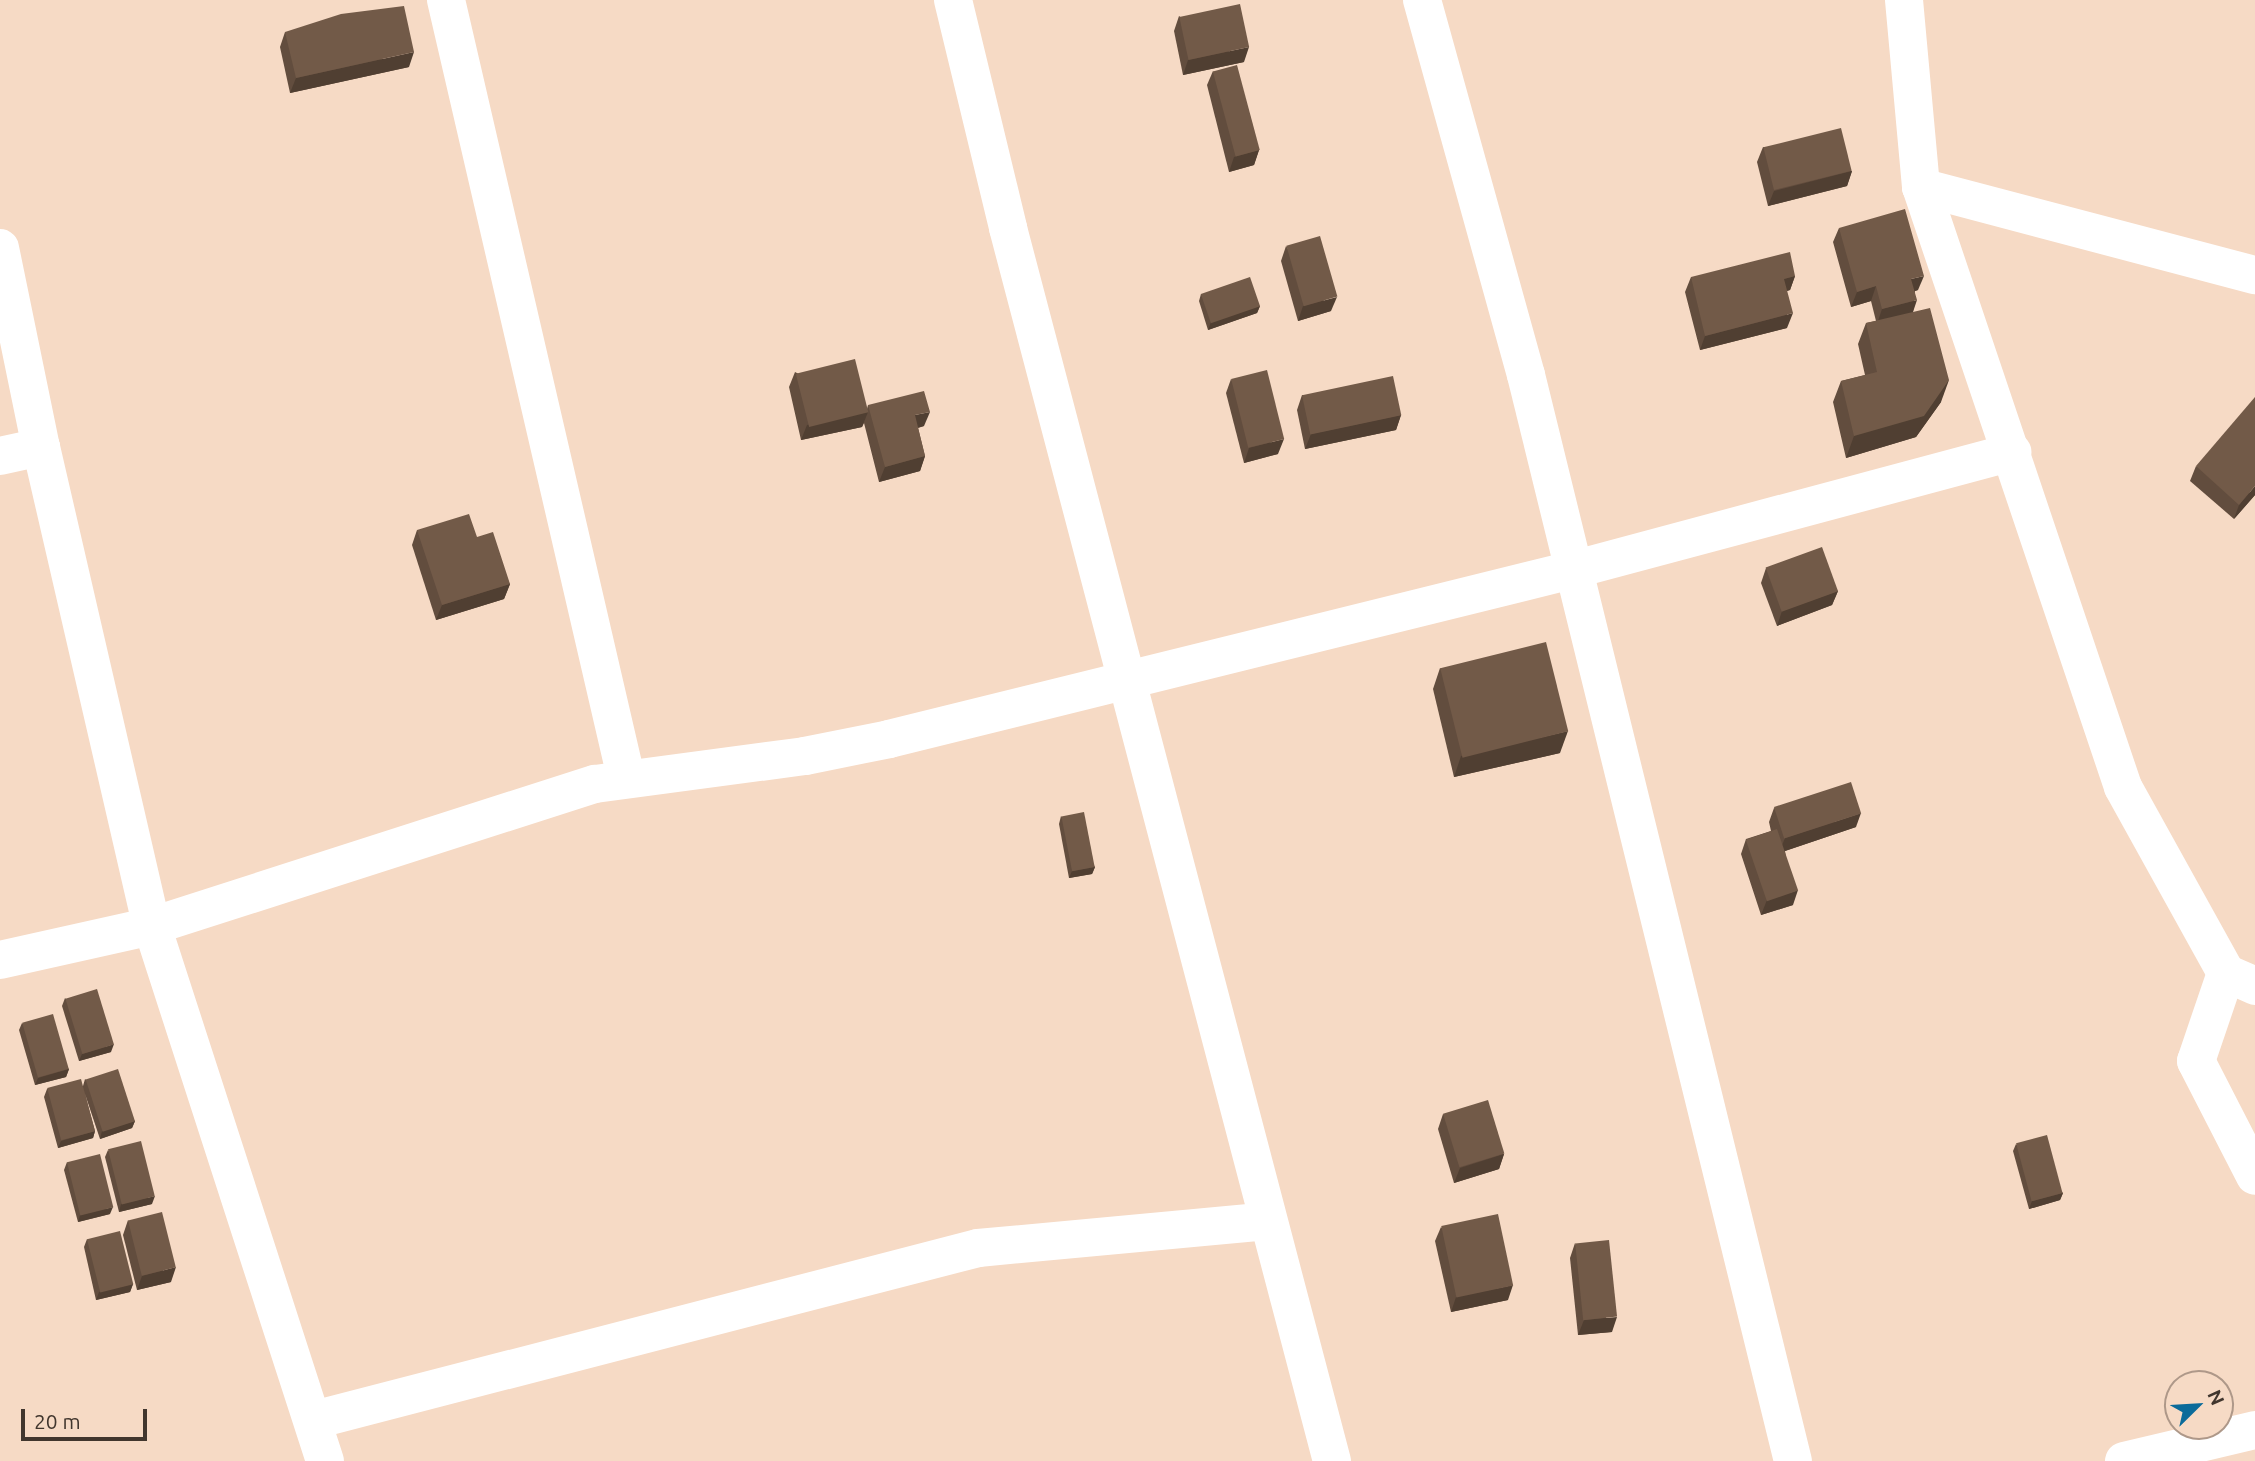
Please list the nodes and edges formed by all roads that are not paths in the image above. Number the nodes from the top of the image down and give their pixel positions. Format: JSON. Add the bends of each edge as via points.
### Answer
{"nodes":[{"id":1,"x":446,"y":0,"type":"edge"},
{"id":2,"x":953,"y":0,"type":"edge"},
{"id":3,"x":1422,"y":0,"type":"edge"},
{"id":4,"x":1904,"y":0,"type":"edge"},
{"id":5,"x":1921,"y":187,"type":"junction"},
{"id":6,"x":0,"y":248,"type":"edge"},
{"id":7,"x":2255,"y":275,"type":"edge"},
{"id":8,"x":41,"y":447,"type":"junction"},
{"id":9,"x":2012,"y":452,"type":"junction"},
{"id":10,"x":0,"y":456,"type":"edge"},
{"id":11,"x":1572,"y":570,"type":"junction"},
{"id":12,"x":1125,"y":679,"type":"junction"},
{"id":13,"x":626,"y":777,"type":"junction"},
{"id":14,"x":152,"y":926,"type":"junction"},
{"id":15,"x":0,"y":960,"type":"edge"},
{"id":16,"x":2241,"y":979,"type":"edge"},
{"id":17,"x":2255,"y":1176,"type":"edge"},
{"id":18,"x":1268,"y":1221,"type":"junction"},
{"id":19,"x":314,"y":1420,"type":"junction"},
{"id":20,"x":2255,"y":1430,"type":"edge"},
{"id":21,"x":325,"y":1461,"type":"edge"},
{"id":22,"x":1332,"y":1461,"type":"edge"},
{"id":23,"x":1793,"y":1461,"type":"edge"},
{"id":24,"x":2124,"y":1461,"type":"edge"}],
"edges":[{"from":1,"to":13,"type":"street"},
{"from":2,"to":12,"type":"street"},
{"from":3,"to":11,"type":"street","via":[[1525,376]]},
{"from":4,"to":5,"type":"street"},
{"from":5,"to":7,"type":"street"},
{"from":5,"to":9,"type":"street"},
{"from":6,"to":8,"type":"street"},
{"from":8,"to":10,"type":"street"},
{"from":8,"to":14,"type":"street"},
{"from":9,"to":11,"type":"street"},
{"from":9,"to":16,"type":"street","via":[[2123,787]]},
{"from":11,"to":12,"type":"street"},
{"from":11,"to":23,"type":"street"},
{"from":12,"to":13,"type":"street","via":[[817,753]]},
{"from":12,"to":18,"type":"street"},
{"from":13,"to":14,"type":"street"},
{"from":14,"to":15,"type":"street"},
{"from":14,"to":19,"type":"street"},
{"from":16,"to":17,"type":"street","via":[[2196,1061]]},
{"from":18,"to":19,"type":"street","via":[[978,1248]]},
{"from":18,"to":22,"type":"street"},
{"from":19,"to":21,"type":"street"},
{"from":20,"to":24,"type":"street"}]}
